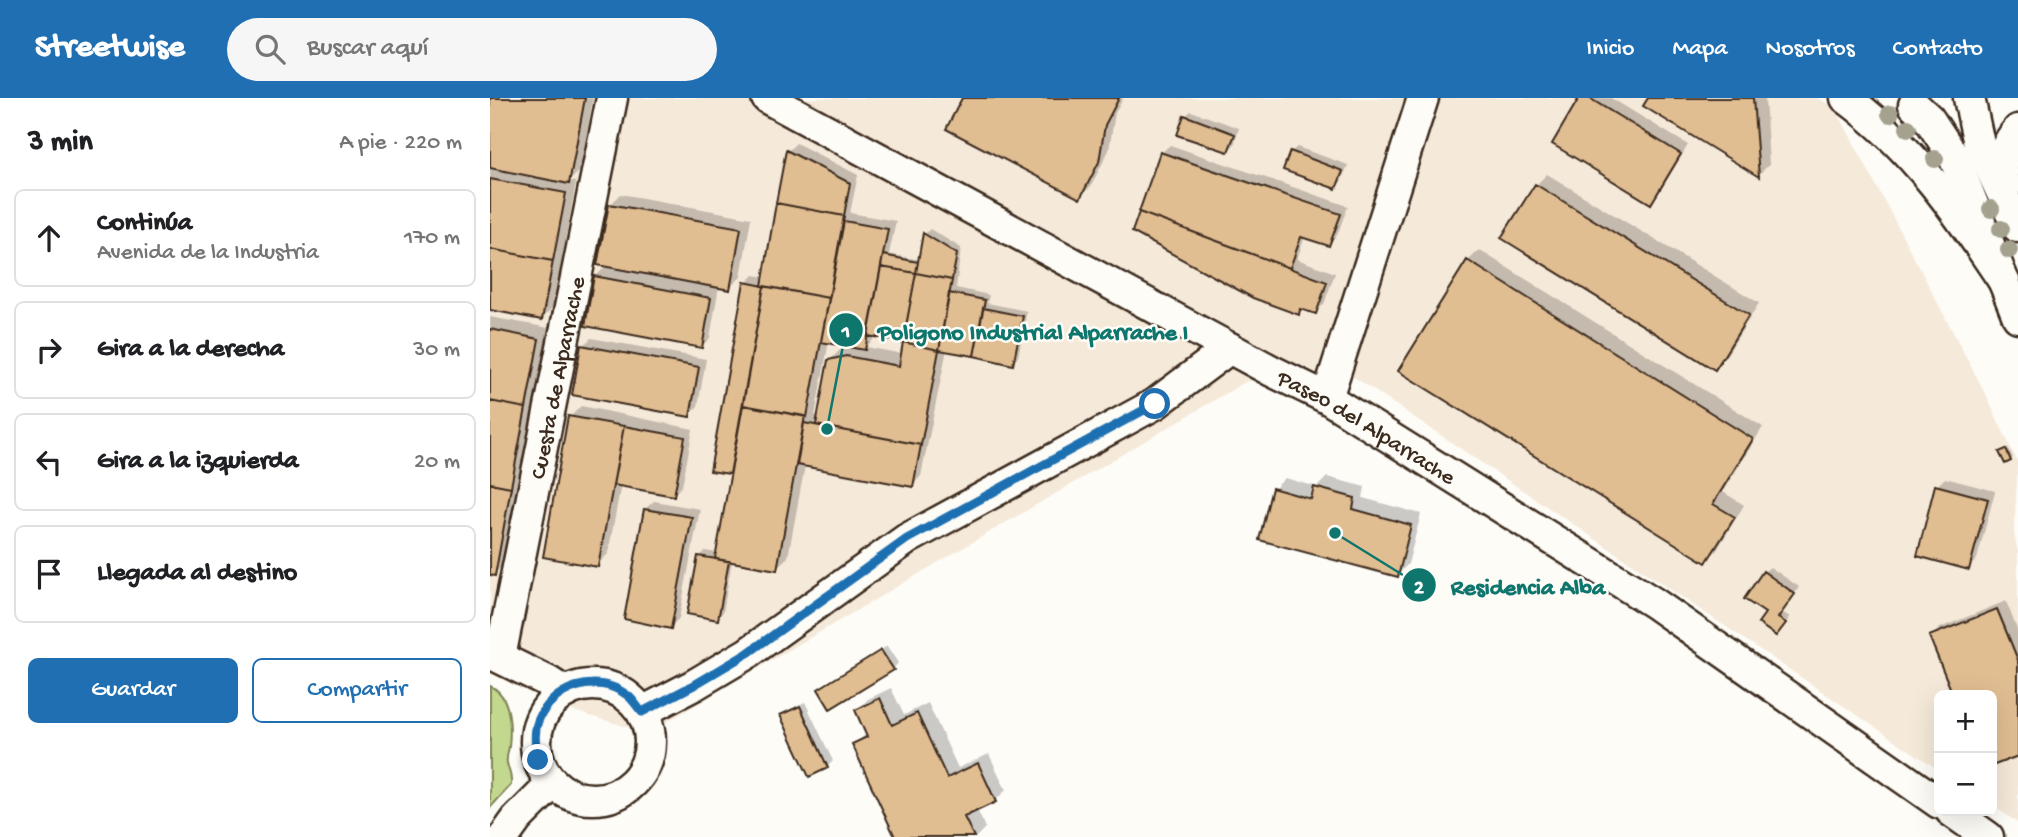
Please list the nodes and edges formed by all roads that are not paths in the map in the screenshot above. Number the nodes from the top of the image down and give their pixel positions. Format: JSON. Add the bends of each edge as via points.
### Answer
{"nodes":[{"id":1,"x":612,"y":98,"type":"edge"},
{"id":2,"x":767,"y":98,"type":"edge"},
{"id":3,"x":1423,"y":98,"type":"edge"},
{"id":4,"x":1846,"y":98,"type":"edge"},
{"id":5,"x":1958,"y":98,"type":"edge"},
{"id":6,"x":1969,"y":98,"type":"edge"},
{"id":7,"x":1906,"y":101,"type":"edge"},
{"id":8,"x":2018,"y":130,"type":"edge"},
{"id":9,"x":2017,"y":226,"type":"edge"},
{"id":10,"x":2005,"y":283,"type":"junction"},
{"id":11,"x":2018,"y":317,"type":"edge"},
{"id":12,"x":1230,"y":348,"type":"junction"},
{"id":13,"x":1327,"y":398,"type":"junction"},
{"id":14,"x":495,"y":655,"type":"edge"},
{"id":15,"x":563,"y":691,"type":"junction"},
{"id":16,"x":642,"y":712,"type":"junction"},
{"id":17,"x":553,"y":783,"type":"junction"},
{"id":18,"x":1934,"y":799,"type":"edge"},
{"id":19,"x":1958,"y":816,"type":"edge"},
{"id":20,"x":504,"y":837,"type":"edge"},
{"id":21,"x":1988,"y":837,"type":"edge"}],
"edges":[{"from":1,"to":14,"type":"street","name":"Cuesta de Alparrache"},
{"from":2,"to":12,"type":"street","name":"Paseo del Alparrache"},
{"from":3,"to":13,"type":"street"},
{"from":4,"to":10,"type":"street","via":[[1926,171]]},
{"from":5,"to":7,"type":"street","via":[[1928,107]]},
{"from":6,"to":9,"type":"street","via":[[1979,144]]},
{"from":7,"to":10,"type":"street","via":[[1928,119],[1955,157]]},
{"from":8,"to":9,"type":"street","via":[[2002,159]]},
{"from":10,"to":11,"type":"street"},
{"from":12,"to":13,"type":"street","name":"Paseo del Alparrache"},
{"from":12,"to":16,"type":"street","via":[[1155,404],[907,539],[748,653]]},
{"from":13,"to":18,"type":"street","name":"Paseo del Alparrache","via":[[1654,603]]},
{"from":14,"to":15,"type":"street"},
{"from":15,"to":16,"type":"street","via":[[584,684],[607,685],[627,695]]},
{"from":15,"to":17,"type":"street","via":[[547,706],[535,741],[538,760]]},
{"from":16,"to":17,"type":"street","via":[[650,750],[632,784],[597,799],[578,797]]},
{"from":17,"to":20,"type":"street"},
{"from":19,"to":21,"type":"street"}]}
